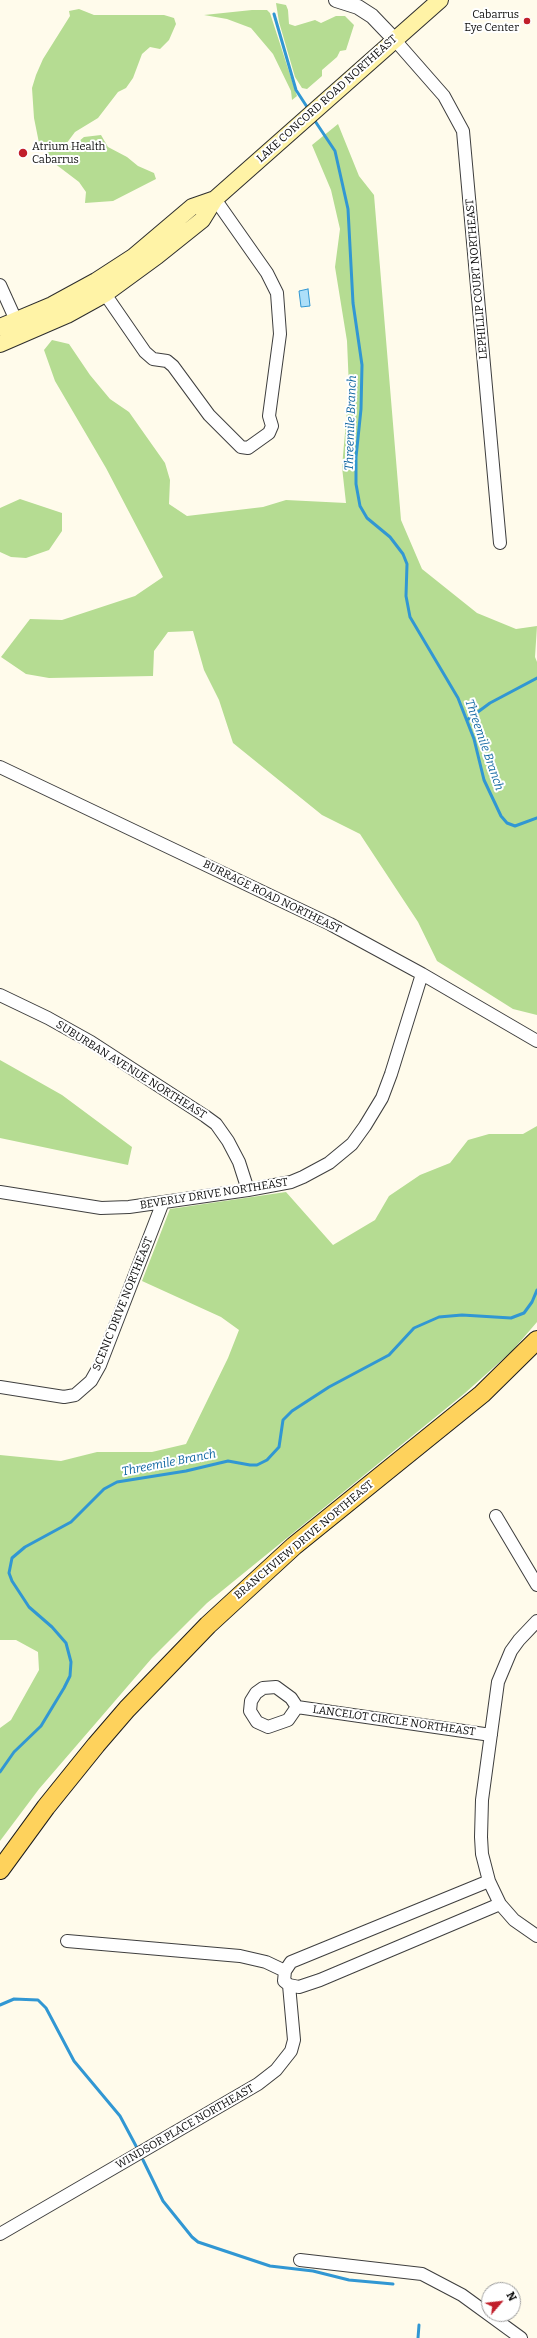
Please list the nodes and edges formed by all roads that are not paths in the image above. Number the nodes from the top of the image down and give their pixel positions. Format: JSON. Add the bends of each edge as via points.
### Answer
{"nodes":[{"id":1,"x":336,"y":0,"type":"edge"},
{"id":2,"x":440,"y":0,"type":"edge"},
{"id":3,"x":394,"y":39,"type":"junction"},
{"id":4,"x":215,"y":199,"type":"junction"},
{"id":5,"x":0,"y":285,"type":"edge"},
{"id":6,"x":104,"y":294,"type":"junction"},
{"id":7,"x":16,"y":321,"type":"junction"},
{"id":8,"x":0,"y":327,"type":"edge"},
{"id":9,"x":23,"y":335,"type":"junction"},
{"id":10,"x":0,"y":344,"type":"edge"},
{"id":11,"x":500,"y":543,"type":"dead end"},
{"id":12,"x":0,"y":767,"type":"edge"},
{"id":13,"x":422,"y":974,"type":"junction"},
{"id":14,"x":0,"y":996,"type":"edge"},
{"id":15,"x":537,"y":1041,"type":"edge"},
{"id":16,"x":248,"y":1190,"type":"junction"},
{"id":17,"x":0,"y":1192,"type":"edge"},
{"id":18,"x":163,"y":1202,"type":"junction"},
{"id":19,"x":537,"y":1340,"type":"edge"},
{"id":20,"x":0,"y":1387,"type":"edge"},
{"id":21,"x":496,"y":1516,"type":"dead end"},
{"id":22,"x":537,"y":1585,"type":"edge"},
{"id":23,"x":537,"y":1621,"type":"edge"},
{"id":24,"x":297,"y":1707,"type":"dead end"},
{"id":25,"x":490,"y":1735,"type":"junction"},
{"id":26,"x":0,"y":1870,"type":"edge"},
{"id":27,"x":488,"y":1881,"type":"junction"},
{"id":28,"x":500,"y":1904,"type":"junction"},
{"id":29,"x":537,"y":1936,"type":"edge"},
{"id":30,"x":67,"y":1941,"type":"dead end"},
{"id":31,"x":285,"y":1971,"type":"junction"},
{"id":32,"x":290,"y":1985,"type":"junction"},
{"id":33,"x":0,"y":2234,"type":"edge"},
{"id":34,"x":300,"y":2260,"type":"dead end"},
{"id":35,"x":521,"y":2338,"type":"edge"}],
"edges":[{"from":1,"to":3,"type":"street","via":[[358,7],[372,16]]},
{"from":2,"to":3,"type":"main road","name":"LAKE CONCORD ROAD NORTHEAST"},
{"from":3,"to":4,"type":"main road","name":"LAKE CONCORD ROAD NORTHEAST"},
{"from":3,"to":11,"type":"street","name":"LEPHILLIP COURT NORTHEAST","via":[[444,96],[463,131]]},
{"from":4,"to":6,"type":"main road","name":"LAKE CONCORD ROAD NORTHEAST","via":[[202,220]]},
{"from":4,"to":6,"type":"street","via":[[267,273],[277,293],[280,334],[269,416],[272,426],[269,433],[248,448],[241,447],[209,415],[173,366],[166,360],[153,359],[145,352]]},
{"from":4,"to":7,"type":"main road","name":"LAKE CONCORD ROAD NORTHEAST","via":[[192,207],[133,257],[96,281]]},
{"from":5,"to":7,"type":"street"},
{"from":6,"to":9,"type":"main road","name":"LAKE CONCORD ROAD NORTHEAST","via":[[67,315]]},
{"from":7,"to":8,"type":"main road","name":"LAKE CONCORD ROAD NORTHEAST"},
{"from":7,"to":9,"type":"street"},
{"from":9,"to":10,"type":"main road","name":"LAKE CONCORD ROAD NORTHEAST"},
{"from":12,"to":13,"type":"street","name":"BURRAGE ROAD NORTHEAST","via":[[330,924]]},
{"from":13,"to":15,"type":"street","name":"BURRAGE ROAD NORTHEAST"},
{"from":13,"to":16,"type":"street","name":"BEVERLY DRIVE NORTHEAST","via":[[382,1098],[352,1144],[329,1163],[303,1178]]},
{"from":14,"to":16,"type":"street","name":"SUBURBAN AVENUE NORTHEAST","via":[[48,1018],[91,1042],[216,1124],[239,1162]]},
{"from":16,"to":18,"type":"street","name":"BEVERLY DRIVE NORTHEAST"},
{"from":17,"to":18,"type":"street","name":"BEVERLY DRIVE NORTHEAST","via":[[101,1208]]},
{"from":18,"to":20,"type":"street","name":"SCENIC DRIVE NORTHEAST","via":[[100,1365],[88,1385],[75,1395],[64,1397]]},
{"from":19,"to":26,"type":"main road","name":"BRANCHVIEW DRIVE NORTHEAST","via":[[482,1394],[294,1546],[208,1625],[96,1745]]},
{"from":21,"to":22,"type":"street"},
{"from":23,"to":25,"type":"street","via":[[519,1640],[506,1662],[498,1682]]},
{"from":24,"to":25,"type":"street","name":"LANCELOT CIRCLE NORTHEAST"},
{"from":25,"to":27,"type":"street","via":[[482,1800],[481,1837]]},
{"from":27,"to":28,"type":"street"},
{"from":27,"to":31,"type":"street","via":[[291,1962]]},
{"from":28,"to":29,"type":"street","via":[[514,1920]]},
{"from":28,"to":32,"type":"street","via":[[320,1980],[299,1987]]},
{"from":30,"to":31,"type":"street","via":[[240,1956],[266,1962]]},
{"from":31,"to":32,"type":"street","name":"WINDSOR PLACE NORTHEAST","via":[[284,1981]]},
{"from":32,"to":33,"type":"street","name":"WINDSOR PLACE NORTHEAST","via":[[294,2040],[285,2060],[269,2077]]},
{"from":34,"to":35,"type":"street","via":[[422,2274],[462,2295]]}]}
